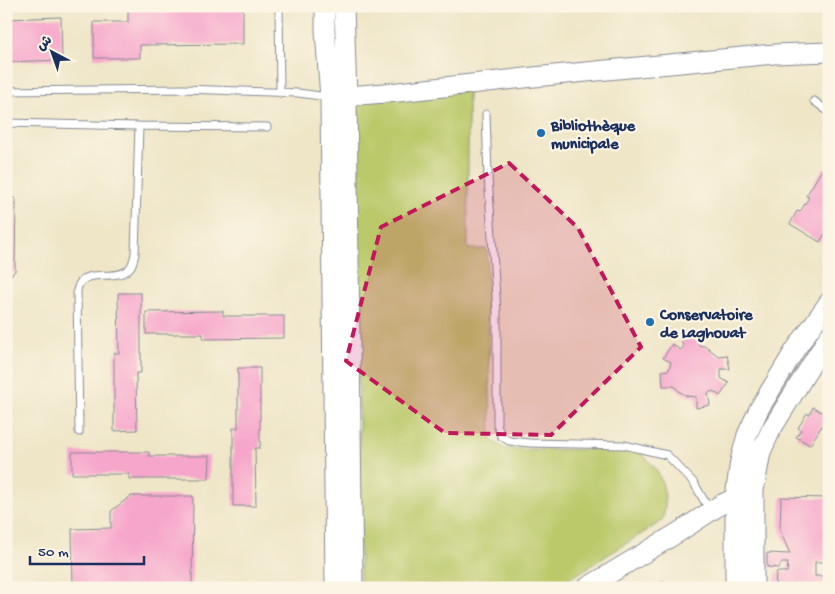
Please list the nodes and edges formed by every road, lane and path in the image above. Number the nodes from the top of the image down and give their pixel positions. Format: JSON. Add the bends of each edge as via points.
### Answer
{"nodes":[{"id":1,"x":279,"y":6,"type":"edge"},
{"id":2,"x":325,"y":6,"type":"edge"},
{"id":3,"x":344,"y":6,"type":"edge"},
{"id":4,"x":829,"y":52,"type":"edge"},
{"id":5,"x":6,"y":91,"type":"edge"},
{"id":6,"x":280,"y":93,"type":"junction"},
{"id":7,"x":338,"y":97,"type":"junction"},
{"id":8,"x":814,"y":101,"type":"dead end"},
{"id":9,"x":829,"y":112,"type":"edge"},
{"id":10,"x":486,"y":114,"type":"dead end"},
{"id":11,"x":6,"y":123,"type":"edge"},
{"id":12,"x":139,"y":126,"type":"junction"},
{"id":13,"x":267,"y":127,"type":"dead end"},
{"id":14,"x":829,"y":302,"type":"edge"},
{"id":15,"x":829,"y":336,"type":"edge"},
{"id":16,"x":79,"y":432,"type":"dead end"},
{"id":17,"x":754,"y":490,"type":"junction"},
{"id":18,"x":735,"y":497,"type":"junction"},
{"id":19,"x":710,"y":511,"type":"junction"},
{"id":20,"x":335,"y":588,"type":"edge"},
{"id":21,"x":353,"y":588,"type":"edge"},
{"id":22,"x":586,"y":588,"type":"edge"},
{"id":23,"x":735,"y":588,"type":"edge"},
{"id":24,"x":754,"y":588,"type":"edge"}],
"edges":[{"from":1,"to":6,"type":"lane"},
{"from":2,"to":7,"type":"street","via":[[325,31]]},
{"from":3,"to":7,"type":"street"},
{"from":4,"to":7,"type":"street","via":[[764,55]]},
{"from":5,"to":6,"type":"lane","via":[[184,89]]},
{"from":6,"to":7,"type":"lane"},
{"from":7,"to":20,"type":"street"},
{"from":7,"to":21,"type":"street"},
{"from":8,"to":9,"type":"lane"},
{"from":10,"to":19,"type":"lane","via":[[497,312],[497,424],[501,436],[509,441],[530,444],[624,445],[667,455],[694,483]]},
{"from":11,"to":12,"type":"lane"},
{"from":12,"to":13,"type":"lane"},
{"from":12,"to":16,"type":"lane","via":[[132,266],[126,272],[89,276],[80,282],[77,290]]},
{"from":14,"to":18,"type":"street","via":[[759,409],[747,435]]},
{"from":15,"to":17,"type":"street","via":[[771,430],[761,452]]},
{"from":17,"to":18,"type":"street"},
{"from":17,"to":24,"type":"street"},
{"from":18,"to":19,"type":"street"},
{"from":18,"to":23,"type":"street"},
{"from":19,"to":22,"type":"street"}]}
